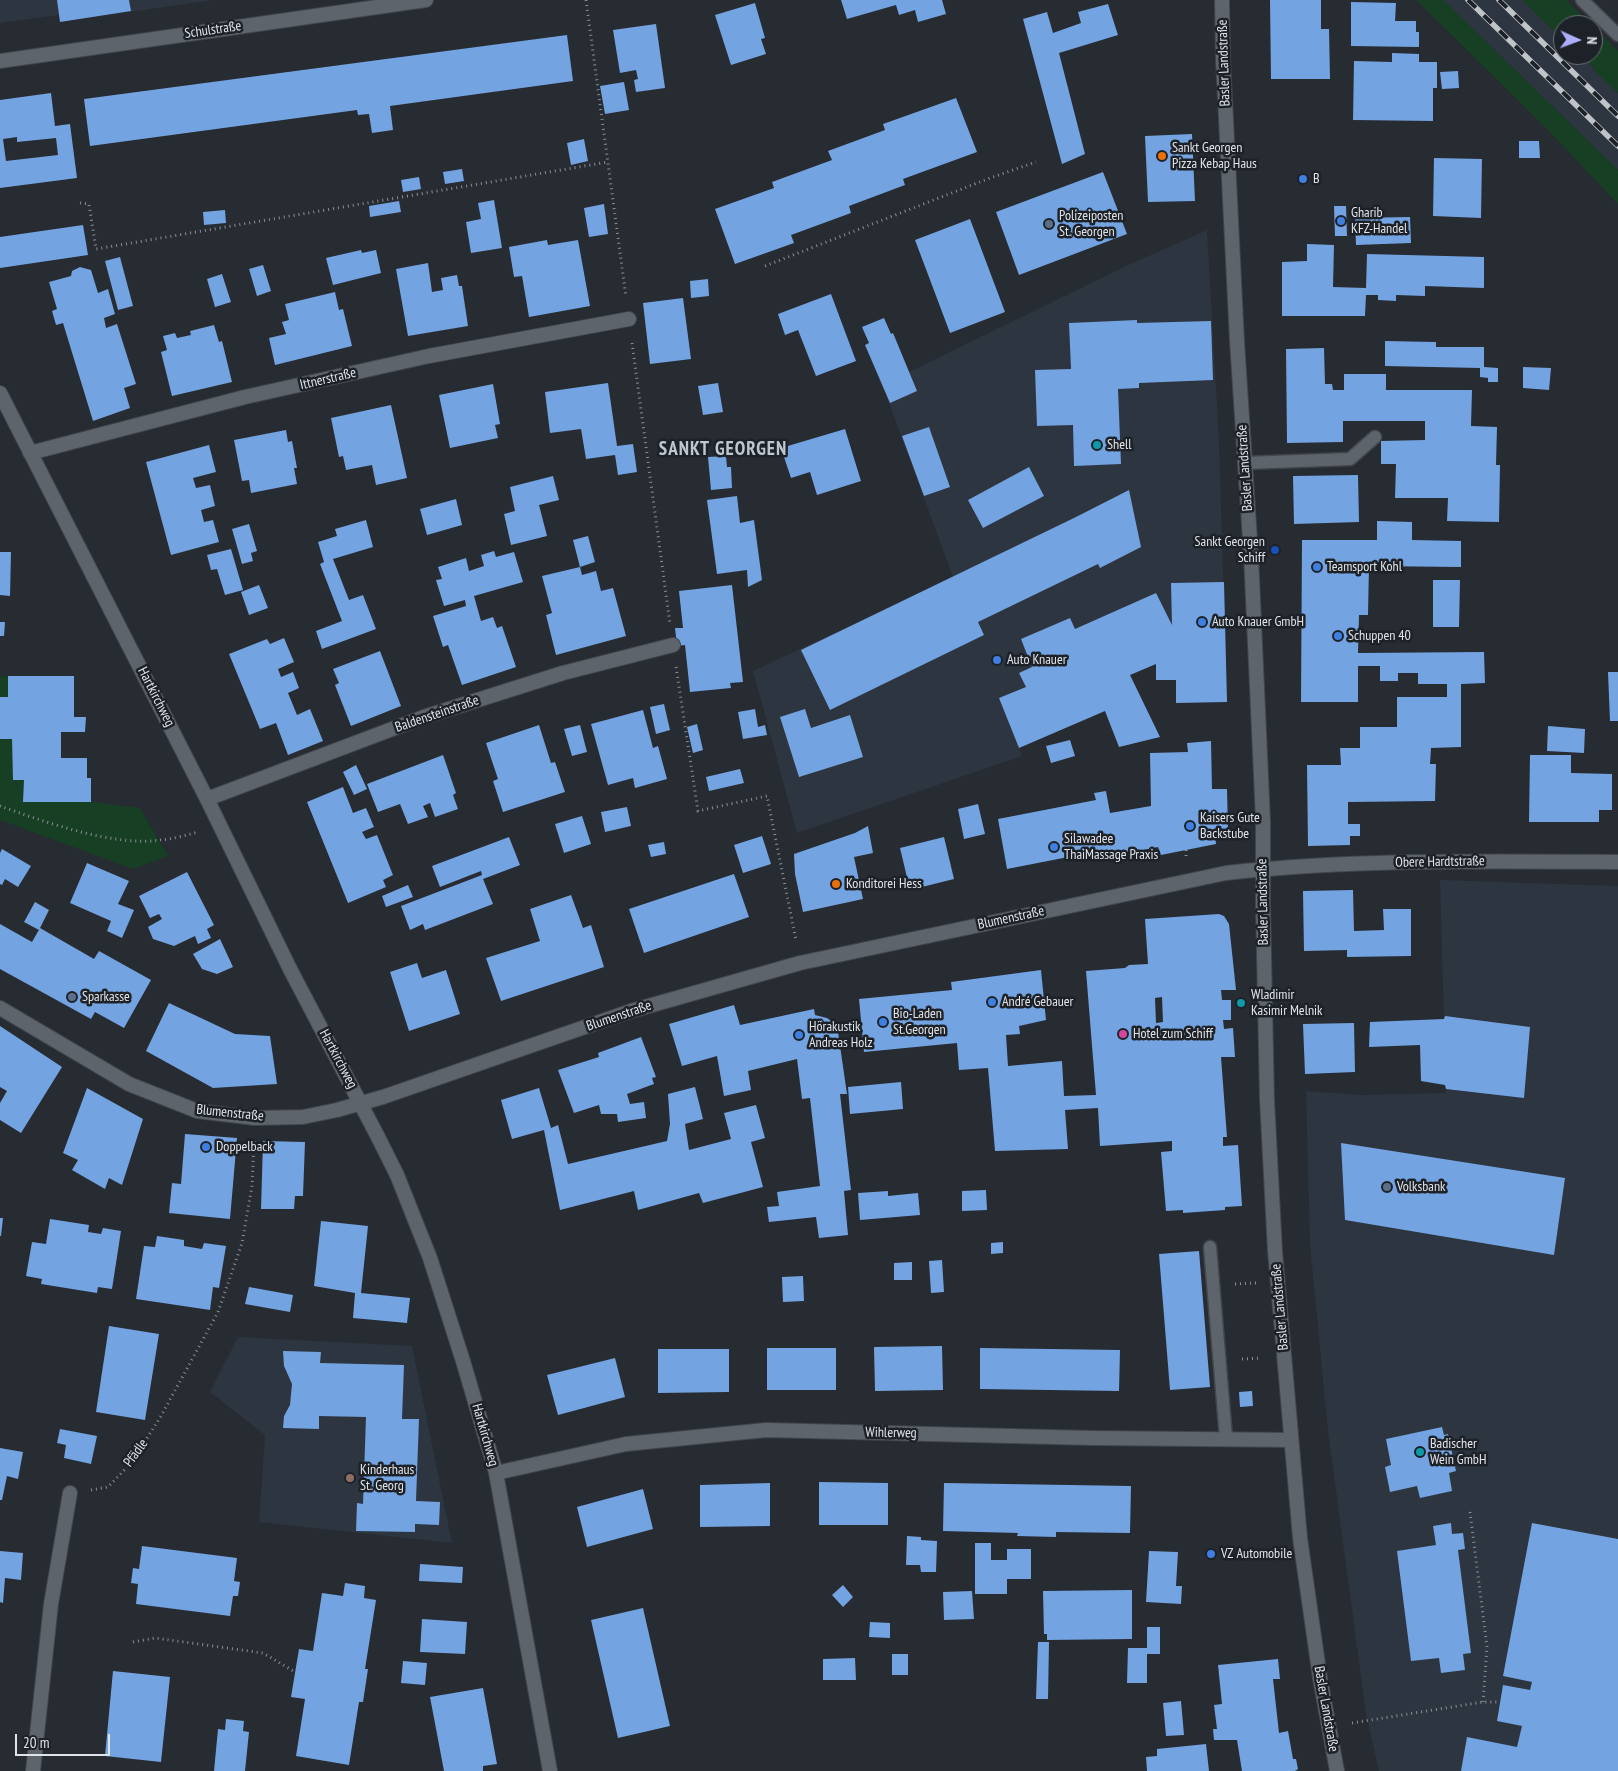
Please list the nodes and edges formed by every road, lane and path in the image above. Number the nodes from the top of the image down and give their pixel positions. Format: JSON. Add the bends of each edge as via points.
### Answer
{"nodes":[{"id":1,"x":426,"y":0,"type":"edge"},
{"id":2,"x":586,"y":0,"type":"edge"},
{"id":3,"x":1222,"y":0,"type":"edge"},
{"id":4,"x":1582,"y":0,"type":"edge"},
{"id":5,"x":1618,"y":36,"type":"edge"},
{"id":6,"x":0,"y":61,"type":"edge"},
{"id":7,"x":608,"y":162,"type":"junction"},
{"id":8,"x":1036,"y":162,"type":"dead end"},
{"id":9,"x":80,"y":203,"type":"dead end"},
{"id":10,"x":766,"y":266,"type":"dead end"},
{"id":11,"x":629,"y":319,"type":"junction"},
{"id":12,"x":0,"y":392,"type":"edge"},
{"id":13,"x":1375,"y":437,"type":"dead end"},
{"id":14,"x":30,"y":453,"type":"junction"},
{"id":15,"x":1245,"y":463,"type":"junction"},
{"id":16,"x":673,"y":645,"type":"junction"},
{"id":17,"x":207,"y":799,"type":"junction"},
{"id":18,"x":0,"y":806,"type":"edge"},
{"id":19,"x":220,"y":826,"type":"junction"},
{"id":20,"x":1618,"y":862,"type":"edge"},
{"id":21,"x":1263,"y":869,"type":"junction"},
{"id":22,"x":800,"y":963,"type":"junction"},
{"id":23,"x":0,"y":1008,"type":"edge"},
{"id":24,"x":361,"y":1103,"type":"junction"},
{"id":25,"x":255,"y":1118,"type":"junction"},
{"id":26,"x":1210,"y":1248,"type":"dead end"},
{"id":27,"x":1278,"y":1280,"type":"junction"},
{"id":28,"x":1212,"y":1285,"type":"junction"},
{"id":29,"x":1284,"y":1355,"type":"junction"},
{"id":30,"x":1219,"y":1362,"type":"junction"},
{"id":31,"x":1226,"y":1438,"type":"junction"},
{"id":32,"x":1291,"y":1440,"type":"junction"},
{"id":33,"x":496,"y":1473,"type":"junction"},
{"id":34,"x":70,"y":1493,"type":"joint"},
{"id":35,"x":1470,"y":1512,"type":"dead end"},
{"id":36,"x":133,"y":1642,"type":"dead end"},
{"id":37,"x":295,"y":1672,"type":"dead end"},
{"id":38,"x":1483,"y":1702,"type":"junction"},
{"id":39,"x":1500,"y":1702,"type":"dead end"},
{"id":40,"x":1329,"y":1726,"type":"junction"},
{"id":41,"x":33,"y":1771,"type":"edge"},
{"id":42,"x":550,"y":1771,"type":"edge"},
{"id":43,"x":1338,"y":1771,"type":"edge"}],
"edges":[{"from":1,"to":6,"type":"street","name":"Schulstraße"},
{"from":2,"to":7,"type":"path"},
{"from":3,"to":15,"type":"street","name":"Basler Landstraße"},
{"from":4,"to":5,"type":"lane"},
{"from":7,"to":9,"type":"path","via":[[96,249],[89,204]]},
{"from":7,"to":11,"type":"path"},
{"from":8,"to":10,"type":"path"},
{"from":11,"to":14,"type":"street","name":"Ittnerstraße","via":[[419,358],[245,397]]},
{"from":11,"to":16,"type":"path"},
{"from":12,"to":14,"type":"street","name":"Hartkirchweg"},
{"from":13,"to":15,"type":"lane","via":[[1350,459]]},
{"from":14,"to":17,"type":"street","name":"Hartkirchweg"},
{"from":15,"to":21,"type":"street","name":"Basler Landstraße"},
{"from":16,"to":17,"type":"street","name":"Baldensteinstraße","via":[[563,673],[424,717]]},
{"from":16,"to":22,"type":"path","via":[[698,811],[767,796]]},
{"from":17,"to":19,"type":"street","name":"Hartkirchweg"},
{"from":18,"to":19,"type":"path","via":[[109,838],[138,841],[161,840]]},
{"from":19,"to":24,"type":"street","name":"Hartkirchweg"},
{"from":20,"to":21,"type":"street","name":"Obere Hardtstraße","via":[[1434,861]]},
{"from":21,"to":22,"type":"street","name":"Blumenstraße","via":[[1207,877]]},
{"from":21,"to":27,"type":"street","name":"Basler Landstraße","via":[[1267,1100]]},
{"from":22,"to":24,"type":"street","name":"Blumenstraße","via":[[631,1011]]},
{"from":23,"to":25,"type":"street","name":"Blumenstraße","via":[[129,1084],[198,1111]]},
{"from":24,"to":25,"type":"street","name":"Blumenstraße","via":[[303,1117]]},
{"from":24,"to":33,"type":"street","name":"Hartkirchweg","via":[[396,1174],[430,1258]]},
{"from":25,"to":34,"type":"path","name":"Pfädle","via":[[252,1186],[242,1243],[218,1312],[132,1462],[108,1488]]},
{"from":26,"to":28,"type":"lane"},
{"from":27,"to":28,"type":"path"},
{"from":27,"to":29,"type":"street","name":"Basler Landstraße"},
{"from":28,"to":30,"type":"lane"},
{"from":29,"to":30,"type":"path"},
{"from":29,"to":32,"type":"street","name":"Basler Landstraße"},
{"from":30,"to":31,"type":"lane"},
{"from":31,"to":32,"type":"street","name":"Wihlerweg"},
{"from":31,"to":33,"type":"street","name":"Wihlerweg","via":[[1082,1438],[766,1430],[626,1444]]},
{"from":32,"to":40,"type":"street","name":"Basler Landstraße","via":[[1300,1538]]},
{"from":33,"to":42,"type":"street","name":"Hartkirchweg"},
{"from":34,"to":41,"type":"street","via":[[51,1604]]},
{"from":35,"to":38,"type":"path","via":[[1487,1647]]},
{"from":36,"to":37,"type":"path","via":[[155,1638],[263,1653]]},
{"from":38,"to":39,"type":"path"},
{"from":38,"to":40,"type":"path"},
{"from":40,"to":43,"type":"street","name":"Basler Landstraße"}]}
